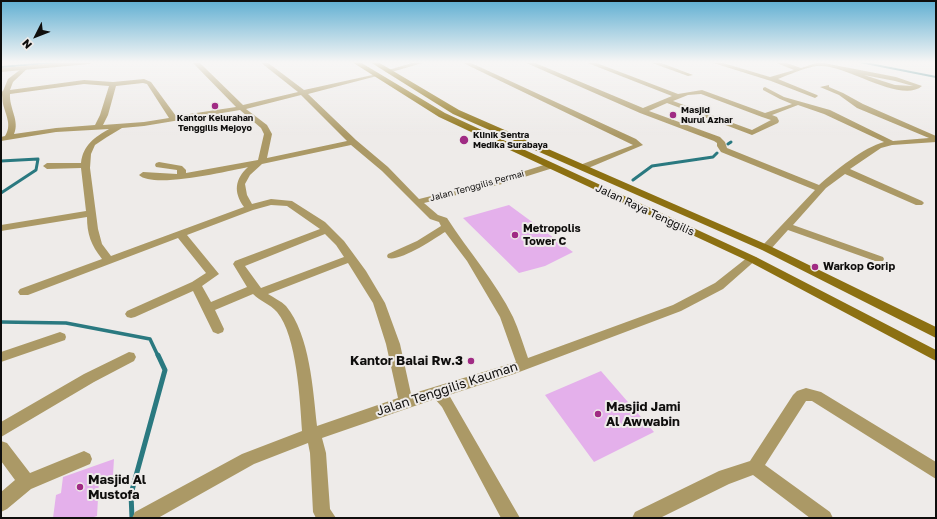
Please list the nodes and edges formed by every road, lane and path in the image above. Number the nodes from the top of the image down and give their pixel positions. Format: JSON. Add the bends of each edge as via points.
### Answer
{"nodes":[{"id":1,"x":8,"y":86,"type":"edge"},
{"id":2,"x":53,"y":86,"type":"edge"},
{"id":3,"x":112,"y":86,"type":"edge"},
{"id":4,"x":151,"y":86,"type":"edge"},
{"id":5,"x":219,"y":86,"type":"edge"},
{"id":6,"x":294,"y":86,"type":"edge"},
{"id":7,"x":330,"y":86,"type":"edge"},
{"id":8,"x":394,"y":86,"type":"edge"},
{"id":9,"x":414,"y":86,"type":"edge"},
{"id":10,"x":515,"y":86,"type":"edge"},
{"id":11,"x":584,"y":86,"type":"edge"},
{"id":12,"x":652,"y":86,"type":"edge"},
{"id":13,"x":791,"y":86,"type":"edge"},
{"id":14,"x":827,"y":86,"type":"dead end"},
{"id":15,"x":892,"y":86,"type":"edge"},
{"id":16,"x":918,"y":86,"type":"edge"},
{"id":17,"x":765,"y":89,"type":"dead end"},
{"id":18,"x":422,"y":91,"type":"junction"},
{"id":19,"x":4,"y":93,"type":"junction"},
{"id":20,"x":303,"y":93,"type":"junction"},
{"id":21,"x":408,"y":95,"type":"junction"},
{"id":22,"x":815,"y":96,"type":"dead end"},
{"id":23,"x":680,"y":97,"type":"junction"},
{"id":24,"x":668,"y":101,"type":"junction"},
{"id":25,"x":795,"y":105,"type":"dead end"},
{"id":26,"x":241,"y":108,"type":"junction"},
{"id":27,"x":643,"y":111,"type":"junction"},
{"id":28,"x":765,"y":115,"type":"junction"},
{"id":29,"x":174,"y":119,"type":"junction"},
{"id":30,"x":98,"y":126,"type":"junction"},
{"id":31,"x":121,"y":126,"type":"junction"},
{"id":32,"x":5,"y":138,"type":"edge"},
{"id":33,"x":936,"y":139,"type":"edge"},
{"id":34,"x":353,"y":142,"type":"junction"},
{"id":35,"x":892,"y":143,"type":"junction"},
{"id":36,"x":262,"y":161,"type":"junction"},
{"id":37,"x":87,"y":164,"type":"junction"},
{"id":38,"x":159,"y":165,"type":"dead end"},
{"id":39,"x":47,"y":166,"type":"dead end"},
{"id":40,"x":550,"y":166,"type":"junction"},
{"id":41,"x":583,"y":167,"type":"junction"},
{"id":42,"x":844,"y":170,"type":"junction"},
{"id":43,"x":143,"y":175,"type":"dead end"},
{"id":44,"x":181,"y":176,"type":"junction"},
{"id":45,"x":821,"y":189,"type":"junction"},
{"id":46,"x":416,"y":202,"type":"junction"},
{"id":47,"x":919,"y":203,"type":"dead end"},
{"id":48,"x":250,"y":208,"type":"junction"},
{"id":49,"x":91,"y":213,"type":"junction"},
{"id":50,"x":446,"y":226,"type":"junction"},
{"id":51,"x":786,"y":226,"type":"junction"},
{"id":52,"x":1,"y":228,"type":"edge"},
{"id":53,"x":327,"y":230,"type":"junction"},
{"id":54,"x":181,"y":235,"type":"junction"},
{"id":55,"x":766,"y":248,"type":"junction"},
{"id":56,"x":392,"y":256,"type":"dead end"},
{"id":57,"x":351,"y":258,"type":"junction"},
{"id":58,"x":752,"y":259,"type":"junction"},
{"id":59,"x":879,"y":259,"type":"dead end"},
{"id":60,"x":108,"y":260,"type":"junction"},
{"id":61,"x":196,"y":285,"type":"junction"},
{"id":62,"x":257,"y":291,"type":"junction"},
{"id":63,"x":24,"y":292,"type":"dead end"},
{"id":64,"x":208,"y":308,"type":"junction"},
{"id":65,"x":131,"y":314,"type":"dead end"},
{"id":66,"x":218,"y":329,"type":"dead end"},
{"id":67,"x":936,"y":333,"type":"edge"},
{"id":68,"x":60,"y":337,"type":"dead end"},
{"id":69,"x":936,"y":356,"type":"edge"},
{"id":70,"x":1,"y":357,"type":"edge"},
{"id":71,"x":129,"y":357,"type":"dead end"},
{"id":72,"x":523,"y":364,"type":"junction"},
{"id":73,"x":438,"y":392,"type":"junction"},
{"id":74,"x":406,"y":402,"type":"junction"},
{"id":75,"x":1,"y":430,"type":"edge"},
{"id":76,"x":312,"y":435,"type":"junction"},
{"id":77,"x":1,"y":448,"type":"edge"},
{"id":78,"x":84,"y":459,"type":"dead end"},
{"id":79,"x":755,"y":466,"type":"junction"},
{"id":80,"x":936,"y":470,"type":"edge"},
{"id":81,"x":25,"y":483,"type":"junction"},
{"id":82,"x":1,"y":503,"type":"edge"},
{"id":83,"x":143,"y":517,"type":"edge"},
{"id":84,"x":327,"y":518,"type":"edge"},
{"id":85,"x":511,"y":518,"type":"edge"},
{"id":86,"x":641,"y":518,"type":"edge"},
{"id":87,"x":824,"y":518,"type":"edge"}],
"edges":[{"from":1,"to":19,"type":"street"},
{"from":2,"to":19,"type":"street"},
{"from":3,"to":30,"type":"street"},
{"from":4,"to":29,"type":"street"},
{"from":5,"to":26,"type":"street"},
{"from":6,"to":20,"type":"street","name":"Jalan Tenggilis Permai"},
{"from":7,"to":20,"type":"street"},
{"from":8,"to":21,"type":"main road","name":"Jalan Raya Tenggilis"},
{"from":9,"to":18,"type":"main road","name":"Jalan Raya Tenggilis"},
{"from":10,"to":41,"type":"street","via":[[639,145]]},
{"from":11,"to":27,"type":"street"},
{"from":12,"to":23,"type":"street"},
{"from":13,"to":22,"type":"street"},
{"from":14,"to":33,"type":"street","via":[[823,87]]},
{"from":15,"to":16,"type":"street"},
{"from":17,"to":35,"type":"street","via":[[782,98],[827,112]]},
{"from":18,"to":21,"type":"main road"},
{"from":18,"to":41,"type":"main road","name":"Jalan Raya Tenggilis","via":[[456,112]]},
{"from":19,"to":32,"type":"street","via":[[3,106],[12,124],[12,130]]},
{"from":20,"to":26,"type":"street"},
{"from":20,"to":34,"type":"street","name":"Jalan Tenggilis Permai"},
{"from":21,"to":40,"type":"main road","name":"Jalan Raya Tenggilis","via":[[442,115]]},
{"from":23,"to":24,"type":"street"},
{"from":23,"to":28,"type":"street","via":[[702,92]]},
{"from":24,"to":27,"type":"street"},
{"from":24,"to":28,"type":"street","via":[[752,133],[775,121]]},
{"from":25,"to":28,"type":"street"},
{"from":26,"to":29,"type":"street"},
{"from":26,"to":36,"type":"street","via":[[264,127],[268,134]]},
{"from":27,"to":45,"type":"street","via":[[720,140],[724,150]]},
{"from":29,"to":31,"type":"street"},
{"from":30,"to":31,"type":"street"},
{"from":30,"to":32,"type":"street"},
{"from":31,"to":37,"type":"street","via":[[91,146]]},
{"from":33,"to":35,"type":"street"},
{"from":34,"to":36,"type":"street"},
{"from":34,"to":46,"type":"street","name":"Jalan Tenggilis Permai"},
{"from":35,"to":42,"type":"street","via":[[878,146]]},
{"from":36,"to":44,"type":"street"},
{"from":36,"to":48,"type":"street","via":[[249,170],[241,180],[240,192]]},
{"from":37,"to":39,"type":"street"},
{"from":37,"to":49,"type":"street","via":[[86,180],[90,191]]},
{"from":38,"to":44,"type":"street","via":[[179,168],[182,170]]},
{"from":40,"to":46,"type":"street","name":"Jalan Tenggilis Permai","via":[[499,182]]},
{"from":40,"to":58,"type":"main road","name":"Jalan Raya Tenggilis"},
{"from":41,"to":55,"type":"main road","name":"Jalan Raya Tenggilis"},
{"from":42,"to":45,"type":"street"},
{"from":42,"to":47,"type":"street"},
{"from":43,"to":44,"type":"street"},
{"from":45,"to":51,"type":"street"},
{"from":46,"to":50,"type":"street","via":[[434,217],[443,220]]},
{"from":48,"to":53,"type":"street","via":[[271,202],[289,203],[308,214]]},
{"from":48,"to":54,"type":"street"},
{"from":49,"to":52,"type":"street"},
{"from":49,"to":60,"type":"street","via":[[96,242]]},
{"from":50,"to":56,"type":"street","via":[[421,243]]},
{"from":50,"to":72,"type":"street","via":[[471,258],[506,316]]},
{"from":51,"to":55,"type":"street"},
{"from":51,"to":59,"type":"street"},
{"from":53,"to":57,"type":"street"},
{"from":53,"to":62,"type":"street","via":[[239,263]]},
{"from":54,"to":60,"type":"street"},
{"from":54,"to":61,"type":"street","via":[[213,274]]},
{"from":55,"to":67,"type":"main road","name":"Jalan Raya Tenggilis"},
{"from":57,"to":62,"type":"street"},
{"from":57,"to":74,"type":"street","via":[[379,302],[393,344]]},
{"from":58,"to":69,"type":"main road","name":"Jalan Raya Tenggilis"},
{"from":58,"to":72,"type":"street","name":"Jalan Tenggilis Kauman","via":[[719,286],[677,308]]},
{"from":60,"to":63,"type":"street"},
{"from":61,"to":64,"type":"street"},
{"from":61,"to":65,"type":"street"},
{"from":62,"to":64,"type":"street"},
{"from":62,"to":76,"type":"street","via":[[282,310],[295,336]]},
{"from":64,"to":66,"type":"street"},
{"from":68,"to":70,"type":"street"},
{"from":71,"to":75,"type":"street"},
{"from":72,"to":73,"type":"street","name":"Jalan Tenggilis Kauman"},
{"from":73,"to":74,"type":"street","name":"Jalan Tenggilis Kauman"},
{"from":73,"to":85,"type":"street","via":[[447,403]]},
{"from":74,"to":76,"type":"street","name":"Jalan Tenggilis Kauman"},
{"from":76,"to":83,"type":"street","name":"Jalan Tenggilis Kauman","via":[[248,459]]},
{"from":76,"to":84,"type":"street","via":[[318,453],[322,512]]},
{"from":77,"to":81,"type":"street"},
{"from":78,"to":81,"type":"street"},
{"from":79,"to":80,"type":"street","via":[[798,399],[804,395],[816,396]]},
{"from":79,"to":86,"type":"street","via":[[725,477]]},
{"from":79,"to":87,"type":"street"},
{"from":81,"to":82,"type":"street"}]}
